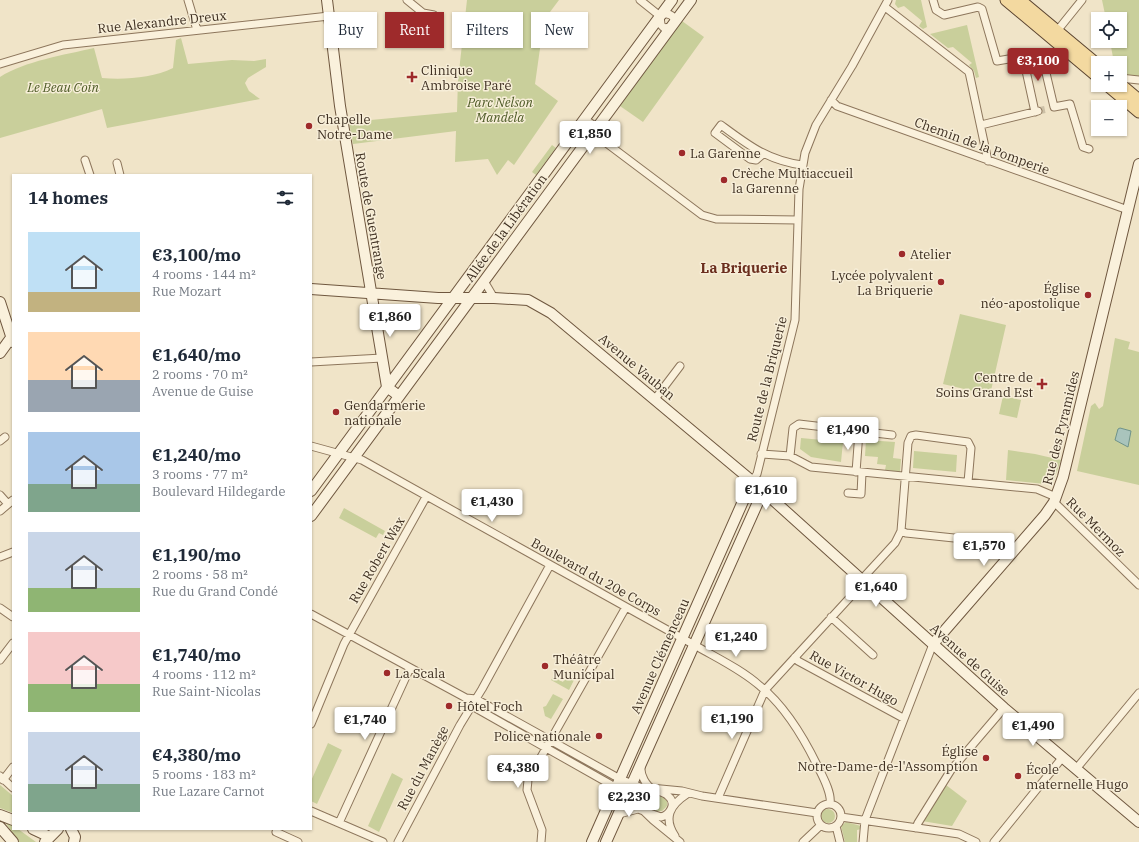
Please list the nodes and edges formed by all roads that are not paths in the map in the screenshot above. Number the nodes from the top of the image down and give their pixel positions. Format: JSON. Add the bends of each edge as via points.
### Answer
{"nodes":[{"id":1,"x":188,"y":0,"type":"edge"},
{"id":2,"x":327,"y":0,"type":"edge"},
{"id":3,"x":407,"y":0,"type":"edge"},
{"id":4,"x":640,"y":0,"type":"edge"},
{"id":5,"x":672,"y":0,"type":"edge"},
{"id":6,"x":691,"y":0,"type":"edge"},
{"id":7,"x":880,"y":0,"type":"edge"},
{"id":8,"x":934,"y":0,"type":"edge"},
{"id":9,"x":1006,"y":0,"type":"edge"},
{"id":10,"x":1020,"y":0,"type":"edge"},
{"id":11,"x":1082,"y":0,"type":"edge"},
{"id":12,"x":887,"y":3,"type":"edge"},
{"id":13,"x":328,"y":12,"type":"edge"},
{"id":14,"x":422,"y":12,"type":"edge"},
{"id":15,"x":660,"y":16,"type":"junction"},
{"id":16,"x":324,"y":17,"type":"edge"},
{"id":17,"x":673,"y":25,"type":"junction"},
{"id":18,"x":196,"y":30,"type":"junction"},
{"id":19,"x":1057,"y":31,"type":"junction"},
{"id":20,"x":333,"y":48,"type":"edge"},
{"id":21,"x":1023,"y":57,"type":"junction"},
{"id":22,"x":1091,"y":59,"type":"edge"},
{"id":23,"x":0,"y":64,"type":"edge"},
{"id":24,"x":1091,"y":71,"type":"edge"},
{"id":25,"x":1127,"y":79,"type":"edge"},
{"id":26,"x":1139,"y":80,"type":"edge"},
{"id":27,"x":1127,"y":90,"type":"edge"},
{"id":28,"x":1115,"y":92,"type":"edge"},
{"id":29,"x":831,"y":100,"type":"junction"},
{"id":30,"x":1139,"y":100,"type":"edge"},
{"id":31,"x":1139,"y":112,"type":"edge"},
{"id":32,"x":581,"y":124,"type":"junction"},
{"id":33,"x":981,"y":125,"type":"junction"},
{"id":34,"x":593,"y":133,"type":"junction"},
{"id":35,"x":1089,"y":149,"type":"dead end"},
{"id":36,"x":763,"y":154,"type":"junction"},
{"id":37,"x":85,"y":160,"type":"dead end"},
{"id":38,"x":988,"y":161,"type":"junction"},
{"id":39,"x":117,"y":163,"type":"dead end"},
{"id":40,"x":1139,"y":164,"type":"edge"},
{"id":41,"x":802,"y":165,"type":"junction"},
{"id":42,"x":90,"y":174,"type":"edge"},
{"id":43,"x":120,"y":174,"type":"edge"},
{"id":44,"x":1137,"y":176,"type":"edge"},
{"id":45,"x":1128,"y":210,"type":"junction"},
{"id":46,"x":798,"y":220,"type":"junction"},
{"id":47,"x":484,"y":281,"type":"junction"},
{"id":48,"x":312,"y":289,"type":"edge"},
{"id":49,"x":371,"y":294,"type":"junction"},
{"id":50,"x":453,"y":298,"type":"junction"},
{"id":51,"x":471,"y":298,"type":"junction"},
{"id":52,"x":494,"y":298,"type":"junction"},
{"id":53,"x":0,"y":302,"type":"edge"},
{"id":54,"x":12,"y":338,"type":"edge"},
{"id":55,"x":0,"y":353,"type":"edge"},
{"id":56,"x":382,"y":358,"type":"junction"},
{"id":57,"x":312,"y":362,"type":"edge"},
{"id":58,"x":680,"y":366,"type":"dead end"},
{"id":59,"x":387,"y":387,"type":"junction"},
{"id":60,"x":399,"y":396,"type":"junction"},
{"id":61,"x":655,"y":399,"type":"junction"},
{"id":62,"x":859,"y":432,"type":"junction"},
{"id":63,"x":892,"y":435,"type":"dead end"},
{"id":64,"x":312,"y":446,"type":"edge"},
{"id":65,"x":338,"y":453,"type":"junction"},
{"id":66,"x":761,"y":454,"type":"junction"},
{"id":67,"x":790,"y":456,"type":"junction"},
{"id":68,"x":354,"y":458,"type":"junction"},
{"id":69,"x":859,"y":472,"type":"junction"},
{"id":70,"x":906,"y":476,"type":"junction"},
{"id":71,"x":754,"y":478,"type":"junction"},
{"id":72,"x":968,"y":482,"type":"junction"},
{"id":73,"x":312,"y":490,"type":"edge"},
{"id":74,"x":763,"y":490,"type":"junction"},
{"id":75,"x":848,"y":493,"type":"dead end"},
{"id":76,"x":0,"y":496,"type":"edge"},
{"id":77,"x":426,"y":497,"type":"junction"},
{"id":78,"x":1055,"y":500,"type":"junction"},
{"id":79,"x":10,"y":502,"type":"edge"},
{"id":80,"x":0,"y":511,"type":"edge"},
{"id":81,"x":312,"y":515,"type":"edge"},
{"id":82,"x":901,"y":531,"type":"junction"},
{"id":83,"x":12,"y":552,"type":"edge"},
{"id":84,"x":0,"y":557,"type":"edge"},
{"id":85,"x":1007,"y":558,"type":"junction"},
{"id":86,"x":550,"y":565,"type":"junction"},
{"id":87,"x":862,"y":581,"type":"junction"},
{"id":88,"x":1139,"y":585,"type":"edge"},
{"id":89,"x":626,"y":607,"type":"junction"},
{"id":90,"x":0,"y":608,"type":"edge"},
{"id":91,"x":312,"y":615,"type":"edge"},
{"id":92,"x":12,"y":616,"type":"edge"},
{"id":93,"x":831,"y":617,"type":"junction"},
{"id":94,"x":349,"y":635,"type":"junction"},
{"id":95,"x":683,"y":638,"type":"junction"},
{"id":96,"x":12,"y":644,"type":"edge"},
{"id":97,"x":694,"y":644,"type":"junction"},
{"id":98,"x":933,"y":644,"type":"junction"},
{"id":99,"x":873,"y":655,"type":"dead end"},
{"id":100,"x":795,"y":657,"type":"junction"},
{"id":101,"x":0,"y":660,"type":"edge"},
{"id":102,"x":410,"y":668,"type":"junction"},
{"id":103,"x":765,"y":690,"type":"junction"},
{"id":104,"x":1139,"y":693,"type":"edge"},
{"id":105,"x":466,"y":698,"type":"junction"},
{"id":106,"x":476,"y":699,"type":"junction"},
{"id":107,"x":472,"y":706,"type":"junction"},
{"id":108,"x":1004,"y":708,"type":"junction"},
{"id":109,"x":903,"y":718,"type":"junction"},
{"id":110,"x":312,"y":722,"type":"edge"},
{"id":111,"x":548,"y":744,"type":"junction"},
{"id":112,"x":1062,"y":758,"type":"junction"},
{"id":113,"x":641,"y":764,"type":"junction"},
{"id":114,"x":12,"y":768,"type":"edge"},
{"id":115,"x":1076,"y":770,"type":"junction"},
{"id":116,"x":2,"y":778,"type":"edge"},
{"id":117,"x":618,"y":784,"type":"junction"},
{"id":118,"x":632,"y":784,"type":"junction"},
{"id":119,"x":12,"y":787,"type":"edge"},
{"id":120,"x":653,"y":790,"type":"junction"},
{"id":121,"x":687,"y":794,"type":"junction"},
{"id":122,"x":627,"y":795,"type":"junction"},
{"id":123,"x":718,"y":798,"type":"junction"},
{"id":124,"x":830,"y":804,"type":"junction"},
{"id":125,"x":671,"y":809,"type":"junction"},
{"id":126,"x":644,"y":810,"type":"junction"},
{"id":127,"x":312,"y":811,"type":"edge"},
{"id":128,"x":817,"y":813,"type":"junction"},
{"id":129,"x":619,"y":814,"type":"junction"},
{"id":130,"x":0,"y":815,"type":"edge"},
{"id":131,"x":841,"y":817,"type":"junction"},
{"id":132,"x":12,"y":820,"type":"edge"},
{"id":133,"x":865,"y":820,"type":"junction"},
{"id":134,"x":1139,"y":822,"type":"edge"},
{"id":135,"x":339,"y":823,"type":"junction"},
{"id":136,"x":820,"y":825,"type":"junction"},
{"id":137,"x":836,"y":826,"type":"junction"},
{"id":138,"x":0,"y":827,"type":"edge"},
{"id":139,"x":916,"y":828,"type":"junction"},
{"id":140,"x":34,"y":830,"type":"edge"},
{"id":141,"x":57,"y":830,"type":"edge"},
{"id":142,"x":276,"y":830,"type":"edge"},
{"id":143,"x":959,"y":834,"type":"junction"},
{"id":144,"x":47,"y":840,"type":"edge"},
{"id":145,"x":679,"y":840,"type":"edge"},
{"id":146,"x":12,"y":842,"type":"edge"},
{"id":147,"x":298,"y":842,"type":"edge"},
{"id":148,"x":383,"y":842,"type":"edge"},
{"id":149,"x":398,"y":842,"type":"edge"},
{"id":150,"x":541,"y":842,"type":"edge"},
{"id":151,"x":592,"y":842,"type":"edge"},
{"id":152,"x":606,"y":842,"type":"edge"},
{"id":153,"x":803,"y":842,"type":"edge"},
{"id":154,"x":840,"y":842,"type":"edge"},
{"id":155,"x":864,"y":842,"type":"edge"},
{"id":156,"x":957,"y":842,"type":"edge"},
{"id":157,"x":976,"y":842,"type":"edge"},
{"id":158,"x":994,"y":842,"type":"edge"}],
"edges":[{"from":1,"to":18,"type":"street"},
{"from":2,"to":13,"type":"street","name":"Route de Guentrange"},
{"from":3,"to":14,"type":"street"},
{"from":4,"to":15,"type":"street"},
{"from":5,"to":15,"type":"street","name":"Allée de la Libération"},
{"from":6,"to":17,"type":"street","name":"Allée de la Libération"},
{"from":7,"to":12,"type":"street"},
{"from":8,"to":21,"type":"street","via":[[936,10],[944,16],[978,7],[982,9],[997,61]]},
{"from":9,"to":24,"type":"main road"},
{"from":10,"to":19,"type":"main road"},
{"from":11,"to":19,"type":"street"},
{"from":12,"to":29,"type":"street","name":"Route de la Briquerie"},
{"from":12,"to":33,"type":"street","via":[[969,72]]},
{"from":15,"to":17,"type":"street","via":[[661,25],[667,28]]},
{"from":15,"to":17,"type":"street","via":[[664,13],[669,14],[674,18]]},
{"from":15,"to":32,"type":"street","name":"Allée de la Libération"},
{"from":16,"to":18,"type":"street","name":"Rue Alexandre Dreux"},
{"from":17,"to":34,"type":"street","name":"Allée de la Libération"},
{"from":18,"to":23,"type":"street","name":"Rue Alexandre Dreux","via":[[62,45]]},
{"from":19,"to":22,"type":"main road"},
{"from":20,"to":49,"type":"street","name":"Route de Guentrange"},
{"from":21,"to":33,"type":"street","via":[[1037,111]]},
{"from":21,"to":35,"type":"street","via":[[1038,54],[1042,56],[1050,108],[1070,104],[1082,147]]},
{"from":25,"to":26,"type":"street"},
{"from":27,"to":30,"type":"main road"},
{"from":28,"to":31,"type":"main road"},
{"from":29,"to":38,"type":"street","name":"Chemin de la Pomperie","via":[[837,106]]},
{"from":29,"to":41,"type":"street","name":"Route de la Briquerie","via":[[816,124]]},
{"from":32,"to":34,"type":"street","via":[[580,132],[583,135],[589,136]]},
{"from":32,"to":50,"type":"street","name":"Allée de la Libération"},
{"from":33,"to":38,"type":"street"},
{"from":34,"to":46,"type":"street","via":[[702,215],[716,219]]},
{"from":34,"to":47,"type":"street","name":"Allée de la Libération"},
{"from":36,"to":36,"type":"street","via":[[721,125],[715,133],[750,159],[756,160]]},
{"from":36,"to":41,"type":"street","via":[[790,164]]},
{"from":37,"to":42,"type":"street"},
{"from":38,"to":45,"type":"street","name":"Chemin de la Pomperie"},
{"from":39,"to":43,"type":"street"},
{"from":40,"to":44,"type":"street","name":"Rue des Pyramides"},
{"from":41,"to":46,"type":"street","name":"Route de la Briquerie"},
{"from":44,"to":45,"type":"street","name":"Rue des Pyramides"},
{"from":45,"to":78,"type":"street","name":"Rue des Pyramides","via":[[1063,478]]},
{"from":46,"to":66,"type":"street","name":"Route de la Briquerie","via":[[795,320]]},
{"from":47,"to":51,"type":"street","name":"Allée de la Libération"},
{"from":47,"to":52,"type":"street"},
{"from":48,"to":49,"type":"street","name":"Avenue Vauban"},
{"from":49,"to":50,"type":"street","name":"Avenue Vauban"},
{"from":49,"to":56,"type":"street","name":"Route de Guentrange"},
{"from":50,"to":51,"type":"street","name":"Avenue Vauban"},
{"from":50,"to":59,"type":"street","name":"Allée de la Libération"},
{"from":51,"to":52,"type":"street","name":"Avenue Vauban"},
{"from":51,"to":60,"type":"street","name":"Allée de la Libération"},
{"from":52,"to":61,"type":"street","name":"Avenue Vauban","via":[[528,300],[551,313]]},
{"from":53,"to":54,"type":"street"},
{"from":54,"to":55,"type":"street"},
{"from":56,"to":57,"type":"street"},
{"from":56,"to":59,"type":"street","name":"Route de Guentrange"},
{"from":58,"to":61,"type":"street"},
{"from":59,"to":60,"type":"street"},
{"from":59,"to":65,"type":"street","name":"Allée de la Libération"},
{"from":60,"to":68,"type":"street","name":"Allée de la Libération"},
{"from":61,"to":71,"type":"street","name":"Avenue Vauban"},
{"from":62,"to":63,"type":"street"},
{"from":62,"to":67,"type":"street","via":[[853,429],[799,424],[793,428]]},
{"from":62,"to":69,"type":"street"},
{"from":64,"to":65,"type":"street","name":"Boulevard du 20e Corps"},
{"from":65,"to":68,"type":"street","name":"Boulevard du 20e Corps"},
{"from":65,"to":73,"type":"street","name":"Allée de la Libération"},
{"from":66,"to":67,"type":"street"},
{"from":66,"to":71,"type":"street","name":"Route de la Briquerie"},
{"from":67,"to":69,"type":"street","name":"Rue Mermoz","via":[[811,467]]},
{"from":68,"to":77,"type":"street","name":"Boulevard du 20e Corps","via":[[362,460]]},
{"from":68,"to":81,"type":"street","name":"Allée de la Libération"},
{"from":69,"to":70,"type":"street","name":"Rue Mermoz"},
{"from":69,"to":75,"type":"street","via":[[861,494]]},
{"from":70,"to":72,"type":"street","name":"Rue Mermoz"},
{"from":70,"to":72,"type":"street","via":[[908,443],[911,436],[916,435],[968,442],[971,448]]},
{"from":70,"to":82,"type":"street"},
{"from":71,"to":74,"type":"street","name":"Avenue de Guise"},
{"from":71,"to":95,"type":"street","name":"Avenue Clémenceau"},
{"from":72,"to":78,"type":"street","name":"Rue Mermoz","via":[[1037,488]]},
{"from":74,"to":87,"type":"street","name":"Avenue de Guise"},
{"from":74,"to":97,"type":"street","name":"Avenue Clémenceau"},
{"from":76,"to":79,"type":"street"},
{"from":77,"to":86,"type":"street","name":"Boulevard du 20e Corps"},
{"from":77,"to":94,"type":"street","name":"Rue Robert Wax"},
{"from":78,"to":85,"type":"street","name":"Rue des Pyramides"},
{"from":78,"to":88,"type":"street","name":"Rue Mermoz"},
{"from":79,"to":80,"type":"street"},
{"from":82,"to":85,"type":"street","via":[[983,541],[995,547]]},
{"from":82,"to":87,"type":"street","via":[[895,543]]},
{"from":83,"to":84,"type":"street"},
{"from":85,"to":98,"type":"street","name":"Rue des Pyramides"},
{"from":86,"to":89,"type":"street","name":"Boulevard du 20e Corps"},
{"from":86,"to":106,"type":"street","name":"Rue du Manège"},
{"from":87,"to":93,"type":"street"},
{"from":87,"to":98,"type":"street","name":"Avenue de Guise"},
{"from":89,"to":95,"type":"street","name":"Boulevard du 20e Corps"},
{"from":89,"to":111,"type":"street"},
{"from":90,"to":92,"type":"street"},
{"from":91,"to":94,"type":"street"},
{"from":93,"to":99,"type":"street"},
{"from":93,"to":100,"type":"street"},
{"from":94,"to":102,"type":"street"},
{"from":94,"to":110,"type":"street","name":"Rue Robert Wax"},
{"from":95,"to":97,"type":"street","name":"Boulevard du 20e Corps"},
{"from":95,"to":117,"type":"street","name":"Avenue Clémenceau"},
{"from":96,"to":101,"type":"street"},
{"from":97,"to":103,"type":"street","name":"Boulevard du 20e Corps","via":[[744,674]]},
{"from":97,"to":113,"type":"street","name":"Avenue Clémenceau"},
{"from":98,"to":108,"type":"street","name":"Avenue de Guise"},
{"from":98,"to":109,"type":"street"},
{"from":100,"to":103,"type":"street"},
{"from":100,"to":109,"type":"street","name":"Rue Victor Hugo","via":[[798,661]]},
{"from":102,"to":105,"type":"street"},
{"from":102,"to":135,"type":"street"},
{"from":103,"to":123,"type":"street"},
{"from":103,"to":124,"type":"street","name":"Boulevard du 20e Corps","via":[[803,736],[822,774],[831,799]]},
{"from":104,"to":115,"type":"street"},
{"from":105,"to":106,"type":"street"},
{"from":105,"to":107,"type":"street"},
{"from":106,"to":107,"type":"street","name":"Rue du Manège"},
{"from":106,"to":111,"type":"street"},
{"from":107,"to":111,"type":"street"},
{"from":107,"to":149,"type":"street","name":"Rue du Manège"},
{"from":108,"to":112,"type":"street","name":"Avenue de Guise"},
{"from":108,"to":139,"type":"street","via":[[951,770]]},
{"from":109,"to":133,"type":"street"},
{"from":111,"to":117,"type":"street"},
{"from":111,"to":150,"type":"street","via":[[527,785],[542,830]]},
{"from":112,"to":115,"type":"street","name":"Avenue de Guise"},
{"from":112,"to":158,"type":"street"},
{"from":113,"to":118,"type":"street","name":"Avenue Clémenceau"},
{"from":113,"to":120,"type":"street","via":[[640,771]]},
{"from":114,"to":116,"type":"street"},
{"from":115,"to":134,"type":"street","name":"Avenue de Guise"},
{"from":116,"to":119,"type":"street"},
{"from":117,"to":118,"type":"street"},
{"from":117,"to":122,"type":"street"},
{"from":117,"to":151,"type":"street","name":"Avenue Clémenceau"},
{"from":118,"to":120,"type":"street"},
{"from":118,"to":122,"type":"street","name":"Avenue Clémenceau"},
{"from":120,"to":121,"type":"street","via":[[682,791]]},
{"from":120,"to":125,"type":"street","via":[[670,797]]},
{"from":121,"to":123,"type":"street"},
{"from":121,"to":125,"type":"street","via":[[678,799]]},
{"from":122,"to":126,"type":"street"},
{"from":122,"to":129,"type":"street","name":"Avenue Clémenceau"},
{"from":123,"to":128,"type":"street"},
{"from":124,"to":128,"type":"street","via":[[822,806]]},
{"from":124,"to":131,"type":"street","via":[[838,808]]},
{"from":125,"to":126,"type":"street","via":[[668,814],[661,817]]},
{"from":125,"to":145,"type":"street","via":[[669,826]]},
{"from":126,"to":129,"type":"street","via":[[632,809]]},
{"from":126,"to":145,"type":"street"},
{"from":127,"to":135,"type":"street"},
{"from":128,"to":136,"type":"street","via":[[816,818]]},
{"from":129,"to":152,"type":"street","name":"Avenue Clémenceau"},
{"from":130,"to":132,"type":"street"},
{"from":131,"to":133,"type":"street"},
{"from":131,"to":137,"type":"street"},
{"from":133,"to":139,"type":"street"},
{"from":133,"to":155,"type":"street"},
{"from":135,"to":148,"type":"street"},
{"from":136,"to":137,"type":"street","via":[[828,828]]},
{"from":136,"to":153,"type":"street"},
{"from":137,"to":154,"type":"street"},
{"from":138,"to":146,"type":"street"},
{"from":139,"to":143,"type":"street"},
{"from":140,"to":144,"type":"street"},
{"from":141,"to":144,"type":"street"},
{"from":142,"to":147,"type":"street"},
{"from":143,"to":156,"type":"street"},
{"from":143,"to":157,"type":"street"}]}
